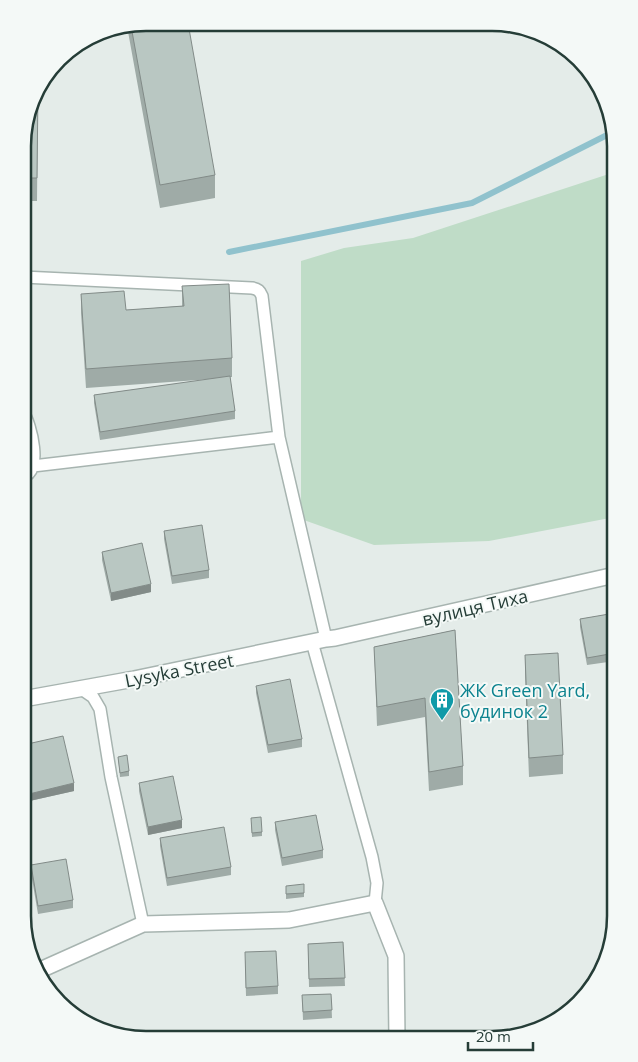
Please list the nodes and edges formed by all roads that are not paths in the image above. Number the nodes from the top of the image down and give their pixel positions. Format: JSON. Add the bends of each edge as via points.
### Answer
{"nodes":[{"id":1,"x":31,"y":277,"type":"edge"},
{"id":2,"x":31,"y":436,"type":"edge"},
{"id":3,"x":279,"y":437,"type":"junction"},
{"id":4,"x":34,"y":466,"type":"junction"},
{"id":5,"x":31,"y":472,"type":"edge"},
{"id":6,"x":607,"y":577,"type":"edge"},
{"id":7,"x":324,"y":640,"type":"junction"},
{"id":8,"x":80,"y":688,"type":"junction"},
{"id":9,"x":31,"y":697,"type":"edge"},
{"id":10,"x":375,"y":903,"type":"junction"},
{"id":11,"x":142,"y":924,"type":"junction"},
{"id":12,"x":44,"y":968,"type":"edge"},
{"id":13,"x":398,"y":1031,"type":"edge"}],
"edges":[{"from":1,"to":3,"type":"lane","via":[[257,289],[262,296]]},
{"from":2,"to":4,"type":"lane"},
{"from":3,"to":4,"type":"lane"},
{"from":3,"to":7,"type":"lane"},
{"from":4,"to":5,"type":"lane"},
{"from":6,"to":7,"type":"street","name":"вулиця Тиха"},
{"from":7,"to":8,"type":"street","name":"Lysyka Street","via":[[134,680]]},
{"from":7,"to":10,"type":"lane","via":[[372,857],[377,883]]},
{"from":8,"to":9,"type":"street","name":"Lysyka Street"},
{"from":8,"to":11,"type":"lane","via":[[93,697],[100,709]]},
{"from":10,"to":11,"type":"street","via":[[289,920]]},
{"from":10,"to":13,"type":"street","via":[[396,956]]},
{"from":11,"to":12,"type":"street"}]}
